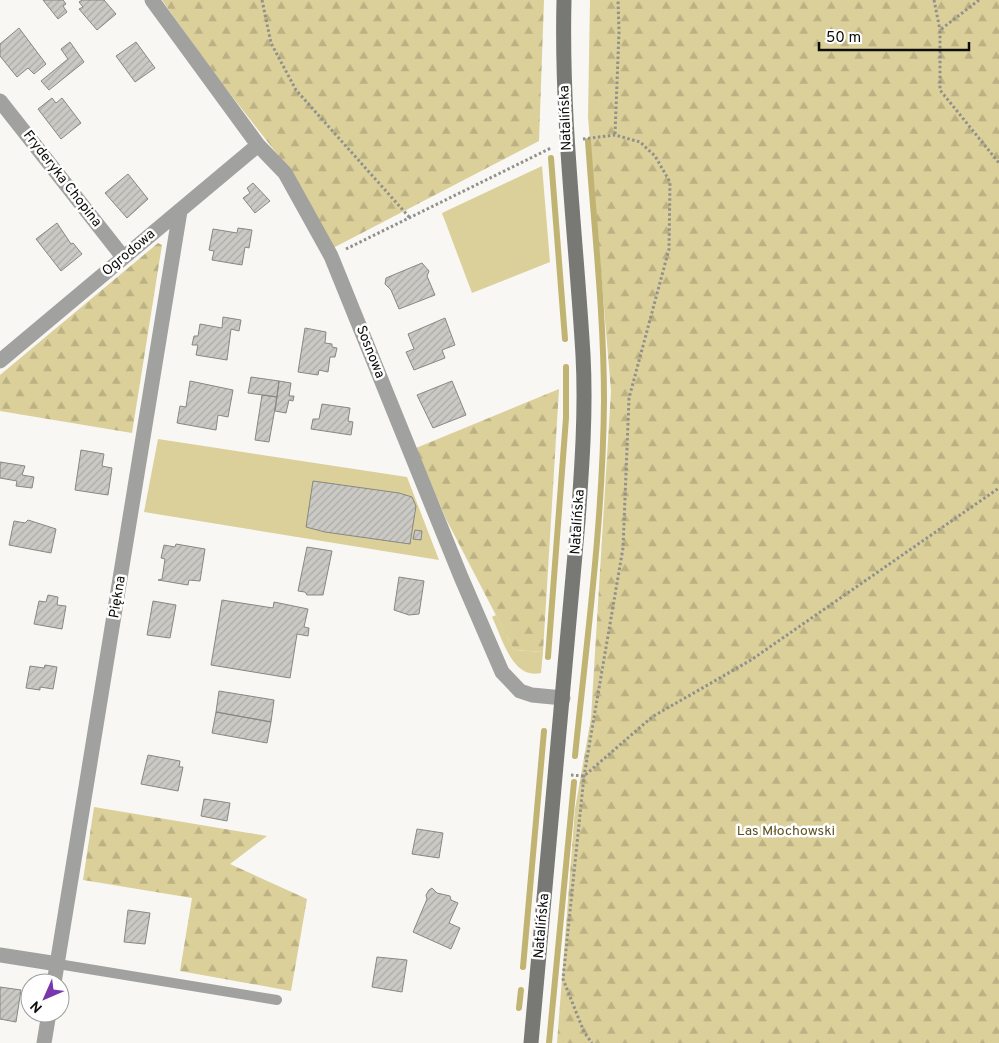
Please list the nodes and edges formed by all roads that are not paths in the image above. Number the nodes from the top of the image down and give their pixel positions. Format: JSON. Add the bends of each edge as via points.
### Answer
{"nodes":[{"id":1,"x":152,"y":0,"type":"edge"},
{"id":2,"x":564,"y":0,"type":"edge"},
{"id":3,"x":0,"y":101,"type":"edge"},
{"id":4,"x":258,"y":145,"type":"junction"},
{"id":5,"x":180,"y":211,"type":"junction"},
{"id":6,"x":123,"y":257,"type":"junction"},
{"id":7,"x":0,"y":361,"type":"edge"},
{"id":8,"x":563,"y":698,"type":"junction"},
{"id":9,"x":0,"y":955,"type":"edge"},
{"id":10,"x":58,"y":964,"type":"junction"},
{"id":11,"x":56,"y":973,"type":"edge"},
{"id":12,"x":277,"y":1000,"type":"dead end"},
{"id":13,"x":47,"y":1023,"type":"edge"},
{"id":14,"x":44,"y":1043,"type":"edge"},
{"id":15,"x":531,"y":1043,"type":"edge"}],
"edges":[{"from":1,"to":4,"type":"street","name":"Sosnowa"},
{"from":2,"to":8,"type":"main road","name":"Natalińska","via":[[567,140],[583,356],[583,442]]},
{"from":3,"to":6,"type":"street","name":"Fryderyka Chopina"},
{"from":4,"to":5,"type":"street","name":"Ogrodowa"},
{"from":4,"to":8,"type":"street","name":"Sosnowa","via":[[284,173],[331,256],[460,577],[502,672],[520,691]]},
{"from":5,"to":6,"type":"street","name":"Ogrodowa"},
{"from":5,"to":10,"type":"street","name":"Piękna"},
{"from":6,"to":7,"type":"street","name":"Ogrodowa"},
{"from":8,"to":15,"type":"main road","name":"Natalińska"},
{"from":9,"to":10,"type":"street"},
{"from":10,"to":11,"type":"street","name":"Piękna"},
{"from":10,"to":12,"type":"lane"},
{"from":13,"to":14,"type":"street"}]}
